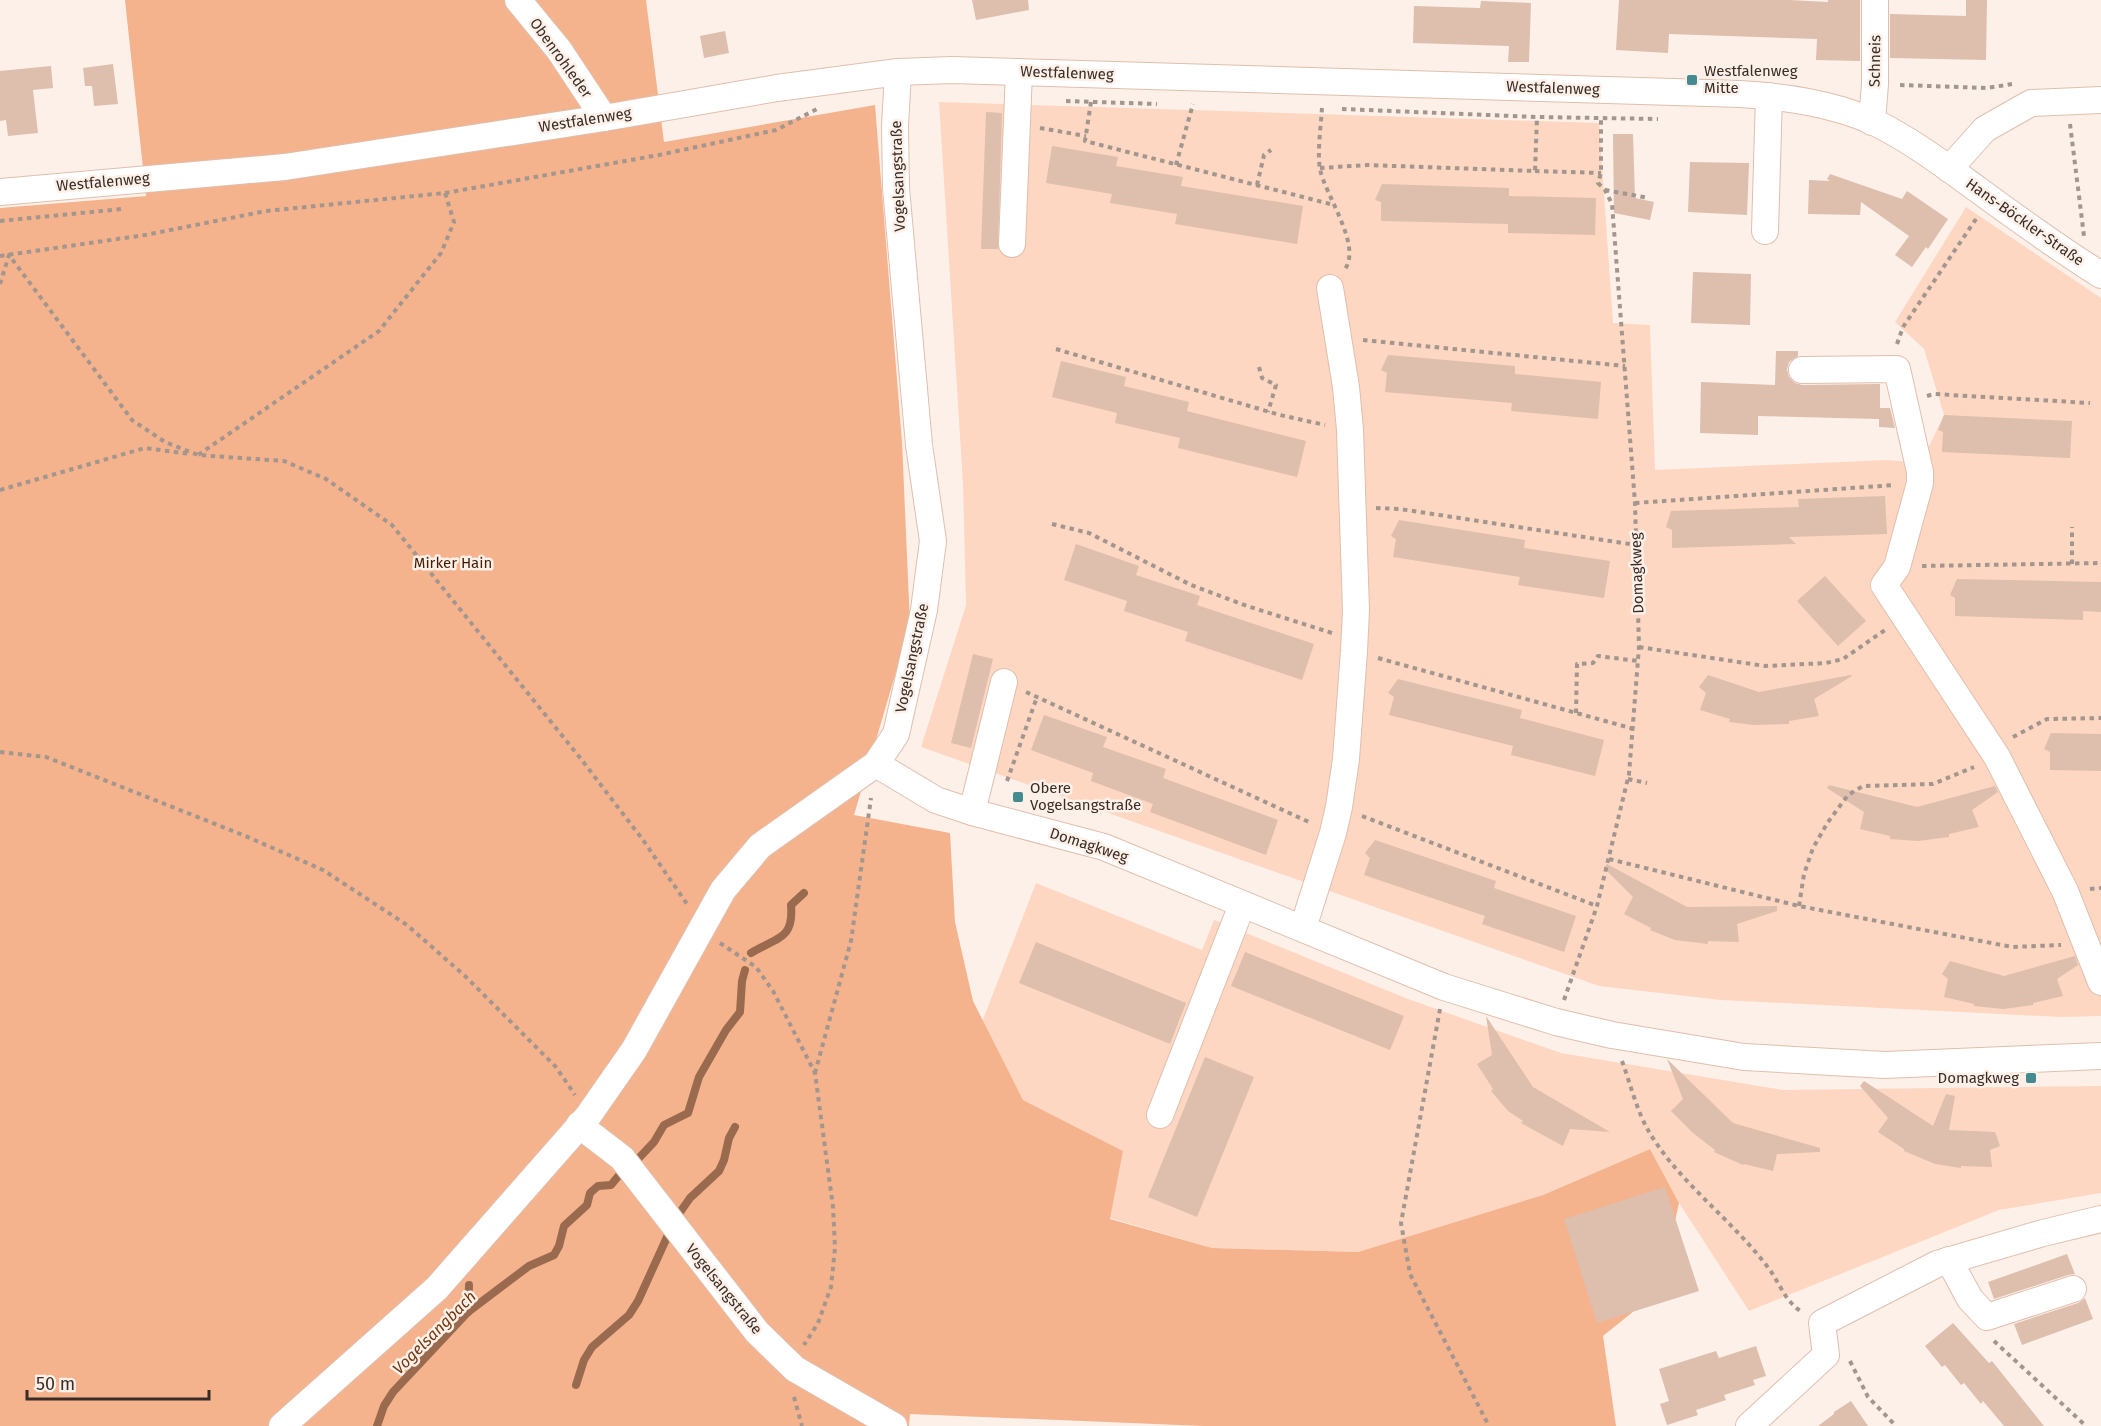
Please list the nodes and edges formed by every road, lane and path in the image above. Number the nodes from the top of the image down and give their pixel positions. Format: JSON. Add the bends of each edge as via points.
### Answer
{"nodes":[{"id":1,"x":518,"y":0,"type":"edge"},
{"id":2,"x":1875,"y":0,"type":"edge"},
{"id":3,"x":898,"y":72,"type":"junction"},
{"id":4,"x":1020,"y":72,"type":"junction"},
{"id":5,"x":2020,"y":83,"type":"dead end"},
{"id":6,"x":1875,"y":84,"type":"junction"},
{"id":7,"x":1769,"y":96,"type":"junction"},
{"id":8,"x":2101,"y":100,"type":"edge"},
{"id":9,"x":2067,"y":101,"type":"junction"},
{"id":10,"x":1091,"y":102,"type":"dead end"},
{"id":11,"x":1193,"y":104,"type":"dead end"},
{"id":12,"x":822,"y":107,"type":"dead end"},
{"id":13,"x":1322,"y":108,"type":"dead end"},
{"id":14,"x":1537,"y":117,"type":"dead end"},
{"id":15,"x":604,"y":118,"type":"junction"},
{"id":16,"x":1601,"y":118,"type":"dead end"},
{"id":17,"x":1872,"y":122,"type":"junction"},
{"id":18,"x":1018,"y":124,"type":"junction"},
{"id":19,"x":1086,"y":136,"type":"junction"},
{"id":20,"x":1271,"y":150,"type":"dead end"},
{"id":21,"x":1176,"y":165,"type":"junction"},
{"id":22,"x":1320,"y":168,"type":"junction"},
{"id":23,"x":1949,"y":168,"type":"junction"},
{"id":24,"x":1534,"y":171,"type":"junction"},
{"id":25,"x":1601,"y":173,"type":"junction"},
{"id":26,"x":1257,"y":185,"type":"junction"},
{"id":27,"x":1605,"y":190,"type":"junction"},
{"id":28,"x":0,"y":192,"type":"edge"},
{"id":29,"x":445,"y":193,"type":"junction"},
{"id":30,"x":1649,"y":198,"type":"dead end"},
{"id":31,"x":1990,"y":199,"type":"junction"},
{"id":32,"x":1334,"y":205,"type":"junction"},
{"id":33,"x":1765,"y":231,"type":"dead end"},
{"id":34,"x":1012,"y":244,"type":"dead end"},
{"id":35,"x":9,"y":255,"type":"junction"},
{"id":36,"x":0,"y":256,"type":"edge"},
{"id":37,"x":2094,"y":270,"type":"edge"},
{"id":38,"x":0,"y":284,"type":"edge"},
{"id":39,"x":1330,"y":288,"type":"joint"},
{"id":40,"x":1338,"y":337,"type":"junction"},
{"id":41,"x":1056,"y":349,"type":"dead end"},
{"id":42,"x":1625,"y":366,"type":"junction"},
{"id":43,"x":1259,"y":367,"type":"dead end"},
{"id":44,"x":1897,"y":369,"type":"junction"},
{"id":45,"x":1802,"y":370,"type":"dead end"},
{"id":46,"x":1903,"y":400,"type":"junction"},
{"id":47,"x":2090,"y":403,"type":"dead end"},
{"id":48,"x":1268,"y":412,"type":"junction"},
{"id":49,"x":1350,"y":430,"type":"junction"},
{"id":50,"x":198,"y":456,"type":"junction"},
{"id":51,"x":1920,"y":483,"type":"junction"},
{"id":52,"x":0,"y":490,"type":"edge"},
{"id":53,"x":1635,"y":503,"type":"junction"},
{"id":54,"x":1353,"y":507,"type":"junction"},
{"id":55,"x":1052,"y":524,"type":"dead end"},
{"id":56,"x":2072,"y":526,"type":"dead end"},
{"id":57,"x":1636,"y":545,"type":"junction"},
{"id":58,"x":2101,"y":563,"type":"edge"},
{"id":59,"x":2072,"y":564,"type":"junction"},
{"id":60,"x":1890,"y":576,"type":"junction"},
{"id":61,"x":1903,"y":616,"type":"junction"},
{"id":62,"x":1354,"y":644,"type":"junction"},
{"id":63,"x":1639,"y":647,"type":"junction"},
{"id":64,"x":1638,"y":661,"type":"junction"},
{"id":65,"x":1004,"y":681,"type":"joint"},
{"id":66,"x":1037,"y":697,"type":"junction"},
{"id":67,"x":1576,"y":713,"type":"junction"},
{"id":68,"x":2101,"y":718,"type":"edge"},
{"id":69,"x":1634,"y":729,"type":"junction"},
{"id":70,"x":0,"y":752,"type":"edge"},
{"id":71,"x":1994,"y":753,"type":"junction"},
{"id":72,"x":876,"y":764,"type":"junction"},
{"id":73,"x":1628,"y":779,"type":"junction"},
{"id":74,"x":1647,"y":783,"type":"dead end"},
{"id":75,"x":1339,"y":807,"type":"junction"},
{"id":76,"x":983,"y":815,"type":"junction"},
{"id":77,"x":1333,"y":833,"type":"junction"},
{"id":78,"x":1609,"y":860,"type":"junction"},
{"id":79,"x":1242,"y":905,"type":"junction"},
{"id":80,"x":1597,"y":906,"type":"junction"},
{"id":81,"x":1799,"y":906,"type":"junction"},
{"id":82,"x":1303,"y":928,"type":"junction"},
{"id":83,"x":700,"y":930,"type":"junction"},
{"id":84,"x":2085,"y":944,"type":"junction"},
{"id":85,"x":2101,"y":982,"type":"edge"},
{"id":86,"x":1444,"y":987,"type":"junction"},
{"id":87,"x":1556,"y":1023,"type":"junction"},
{"id":88,"x":1612,"y":1035,"type":"junction"},
{"id":89,"x":2101,"y":1056,"type":"edge"},
{"id":90,"x":815,"y":1073,"type":"junction"},
{"id":91,"x":1160,"y":1115,"type":"dead end"},
{"id":92,"x":583,"y":1120,"type":"junction"},
{"id":93,"x":2101,"y":1219,"type":"edge"},
{"id":94,"x":1949,"y":1260,"type":"junction"},
{"id":95,"x":2073,"y":1289,"type":"dead end"},
{"id":96,"x":1822,"y":1323,"type":"junction"},
{"id":97,"x":1992,"y":1339,"type":"dead end"},
{"id":98,"x":1826,"y":1355,"type":"junction"},
{"id":99,"x":795,"y":1369,"type":"junction"},
{"id":100,"x":282,"y":1426,"type":"edge"},
{"id":101,"x":802,"y":1426,"type":"edge"},
{"id":102,"x":894,"y":1426,"type":"edge"},
{"id":103,"x":1489,"y":1426,"type":"edge"},
{"id":104,"x":1749,"y":1426,"type":"edge"},
{"id":105,"x":1896,"y":1426,"type":"edge"},
{"id":106,"x":2086,"y":1426,"type":"edge"}],
"edges":[{"from":1,"to":15,"type":"street","name":"Obenrohleder","via":[[559,50]]},
{"from":2,"to":6,"type":"street","name":"Schneis"},
{"from":3,"to":4,"type":"street","name":"Westfalenweg"},
{"from":3,"to":15,"type":"street","name":"Westfalenweg"},
{"from":3,"to":72,"type":"street","name":"Vogelsangstraße","via":[[896,188],[919,445],[933,541],[924,610],[896,734]]},
{"from":4,"to":7,"type":"street","name":"Westfalenweg"},
{"from":4,"to":18,"type":"street"},
{"from":5,"to":6,"type":"path","via":[[1986,88]]},
{"from":6,"to":17,"type":"street","name":"Schneis"},
{"from":7,"to":17,"type":"street","name":"Westfalenweg","via":[[1833,108]]},
{"from":7,"to":33,"type":"street"},
{"from":8,"to":9,"type":"street"},
{"from":9,"to":23,"type":"street","via":[[2031,103],[1984,129]]},
{"from":9,"to":37,"type":"path"},
{"from":10,"to":19,"type":"path"},
{"from":11,"to":21,"type":"path"},
{"from":12,"to":29,"type":"path","via":[[776,130]]},
{"from":13,"to":22,"type":"path"},
{"from":14,"to":24,"type":"path"},
{"from":15,"to":28,"type":"street","name":"Westfalenweg","via":[[285,167]]},
{"from":16,"to":25,"type":"path","name":"Domagkweg"},
{"from":17,"to":23,"type":"street","name":"Westfalenweg"},
{"from":18,"to":19,"type":"path"},
{"from":18,"to":34,"type":"street"},
{"from":19,"to":21,"type":"path","via":[[1085,141]]},
{"from":20,"to":26,"type":"path","via":[[1264,155]]},
{"from":21,"to":26,"type":"path"},
{"from":22,"to":24,"type":"path","via":[[1367,165]]},
{"from":22,"to":32,"type":"path"},
{"from":23,"to":31,"type":"street","name":"Hans-Böckler-Straße"},
{"from":24,"to":25,"type":"path"},
{"from":25,"to":27,"type":"path","name":"Domagkweg","via":[[1598,183]]},
{"from":26,"to":32,"type":"path"},
{"from":27,"to":30,"type":"path"},
{"from":27,"to":42,"type":"path","name":"Domagkweg","via":[[1612,204]]},
{"from":29,"to":35,"type":"path","via":[[266,211]]},
{"from":29,"to":50,"type":"path","via":[[454,222],[441,253],[379,331]]},
{"from":31,"to":37,"type":"street","name":"Hans-Böckler-Straße"},
{"from":31,"to":44,"type":"path","via":[[1903,327],[1896,346]]},
{"from":32,"to":39,"type":"path","via":[[1350,244],[1348,266]]},
{"from":35,"to":36,"type":"path"},
{"from":35,"to":38,"type":"path"},
{"from":35,"to":50,"type":"path","via":[[132,420],[165,442]]},
{"from":39,"to":40,"type":"street"},
{"from":40,"to":42,"type":"path"},
{"from":40,"to":49,"type":"street"},
{"from":41,"to":48,"type":"path"},
{"from":42,"to":53,"type":"path","name":"Domagkweg"},
{"from":43,"to":48,"type":"path","via":[[1262,378],[1276,385]]},
{"from":44,"to":45,"type":"street"},
{"from":44,"to":46,"type":"street"},
{"from":46,"to":47,"type":"path","via":[[1934,394]]},
{"from":46,"to":51,"type":"street"},
{"from":48,"to":49,"type":"path"},
{"from":49,"to":54,"type":"street"},
{"from":50,"to":52,"type":"path","via":[[145,448]]},
{"from":50,"to":83,"type":"path","via":[[284,461],[326,479],[392,525],[644,840],[685,898]]},
{"from":51,"to":53,"type":"path"},
{"from":51,"to":60,"type":"street"},
{"from":53,"to":57,"type":"path","name":"Domagkweg"},
{"from":54,"to":57,"type":"path","via":[[1400,509]]},
{"from":54,"to":62,"type":"street"},
{"from":55,"to":62,"type":"path","via":[[1089,533],[1191,585]]},
{"from":56,"to":59,"type":"path"},
{"from":57,"to":63,"type":"path","name":"Domagkweg"},
{"from":58,"to":59,"type":"path"},
{"from":59,"to":60,"type":"path"},
{"from":60,"to":61,"type":"street"},
{"from":61,"to":63,"type":"path","via":[[1843,659],[1826,663],[1765,666]]},
{"from":61,"to":71,"type":"street"},
{"from":62,"to":67,"type":"path"},
{"from":62,"to":75,"type":"street"},
{"from":63,"to":64,"type":"path","name":"Domagkweg"},
{"from":64,"to":67,"type":"path","via":[[1598,656],[1593,663],[1577,664]]},
{"from":64,"to":69,"type":"path","name":"Domagkweg"},
{"from":65,"to":66,"type":"path"},
{"from":65,"to":76,"type":"street"},
{"from":66,"to":76,"type":"path"},
{"from":66,"to":77,"type":"path"},
{"from":67,"to":69,"type":"path"},
{"from":68,"to":71,"type":"path","via":[[2047,719]]},
{"from":69,"to":73,"type":"path","name":"Domagkweg"},
{"from":70,"to":92,"type":"path","via":[[46,757],[323,870],[407,925],[465,976],[556,1067]]},
{"from":71,"to":81,"type":"path","via":[[1933,784],[1863,786],[1848,795],[1813,848]]},
{"from":71,"to":84,"type":"street","via":[[2060,881]]},
{"from":72,"to":76,"type":"street","name":"Domagkweg","via":[[936,800]]},
{"from":72,"to":83,"type":"street","name":"Vogelsangstraße","via":[[760,846],[723,890]]},
{"from":72,"to":90,"type":"path","via":[[851,941]]},
{"from":73,"to":74,"type":"path"},
{"from":73,"to":78,"type":"path","name":"Domagkweg"},
{"from":75,"to":77,"type":"street"},
{"from":75,"to":80,"type":"path"},
{"from":76,"to":79,"type":"street","name":"Domagkweg","via":[[1104,847]]},
{"from":77,"to":82,"type":"street"},
{"from":78,"to":80,"type":"path","name":"Domagkweg"},
{"from":78,"to":81,"type":"path"},
{"from":79,"to":82,"type":"street","name":"Domagkweg"},
{"from":79,"to":91,"type":"street"},
{"from":80,"to":87,"type":"path","name":"Domagkweg"},
{"from":81,"to":84,"type":"path","via":[[2012,947]]},
{"from":82,"to":86,"type":"street","name":"Domagkweg"},
{"from":83,"to":90,"type":"path","via":[[756,967],[773,991]]},
{"from":83,"to":92,"type":"street","name":"Vogelsangstraße","via":[[634,1050]]},
{"from":84,"to":85,"type":"street"},
{"from":86,"to":87,"type":"street","name":"Domagkweg"},
{"from":86,"to":103,"type":"path","via":[[1401,1223],[1410,1274]]},
{"from":87,"to":88,"type":"street","name":"Domagkweg"},
{"from":88,"to":89,"type":"street","name":"Domagkweg","via":[[1744,1058],[1885,1065]]},
{"from":88,"to":96,"type":"path","via":[[1648,1130],[1674,1166],[1744,1238],[1792,1306]]},
{"from":90,"to":99,"type":"path","via":[[836,1248],[831,1287]]},
{"from":92,"to":99,"type":"street","name":"Vogelsangstraße","via":[[622,1158],[757,1332]]},
{"from":92,"to":100,"type":"street","name":"Vogelsangstraße","via":[[437,1288]]},
{"from":93,"to":94,"type":"street"},
{"from":94,"to":95,"type":"street","via":[[1970,1299],[1987,1317]]},
{"from":94,"to":96,"type":"street"},
{"from":96,"to":98,"type":"street"},
{"from":97,"to":106,"type":"path"},
{"from":98,"to":104,"type":"street"},
{"from":98,"to":105,"type":"path","via":[[1841,1352],[1848,1358],[1868,1396]]},
{"from":99,"to":101,"type":"path","via":[[789,1380]]},
{"from":99,"to":102,"type":"street","name":"Vogelsangstraße"}]}
